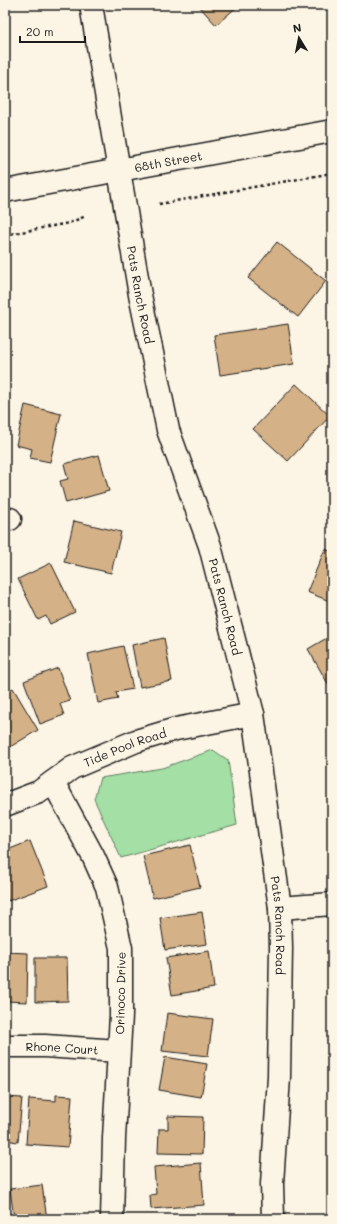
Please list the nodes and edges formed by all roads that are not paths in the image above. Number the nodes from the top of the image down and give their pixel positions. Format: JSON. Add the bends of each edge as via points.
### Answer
{"nodes":[{"id":1,"x":91,"y":5,"type":"edge"},
{"id":2,"x":332,"y":131,"type":"edge"},
{"id":3,"x":119,"y":170,"type":"junction"},
{"id":4,"x":5,"y":191,"type":"edge"},
{"id":5,"x":253,"y":714,"type":"junction"},
{"id":6,"x":53,"y":782,"type":"junction"},
{"id":7,"x":5,"y":805,"type":"edge"},
{"id":8,"x":332,"y":904,"type":"edge"},
{"id":9,"x":280,"y":908,"type":"junction"},
{"id":10,"x":5,"y":1046,"type":"edge"},
{"id":11,"x":118,"y":1051,"type":"junction"},
{"id":12,"x":112,"y":1219,"type":"edge"},
{"id":13,"x":273,"y":1219,"type":"edge"}],
"edges":[{"from":1,"to":3,"type":"street","name":"Pats Ranch Road"},
{"from":2,"to":3,"type":"street","name":"68th Street"},
{"from":3,"to":4,"type":"street","name":"68th Street"},
{"from":3,"to":5,"type":"street","name":"Pats Ranch Road","via":[[140,295],[168,430],[210,546]]},
{"from":5,"to":6,"type":"street","name":"Tide Pool Road","via":[[176,729],[136,741],[72,768]]},
{"from":5,"to":9,"type":"street","name":"Pats Ranch Road"},
{"from":6,"to":7,"type":"street","name":"Tide Pool Road","via":[[39,792]]},
{"from":6,"to":11,"type":"street","name":"Orinoco Drive","via":[[94,856],[106,887],[121,948]]},
{"from":8,"to":9,"type":"street"},
{"from":9,"to":13,"type":"street","name":"Pats Ranch Road","via":[[279,1077],[272,1184]]},
{"from":10,"to":11,"type":"street","name":"Rhone Court"},
{"from":11,"to":12,"type":"street","name":"Orinoco Drive"}]}
